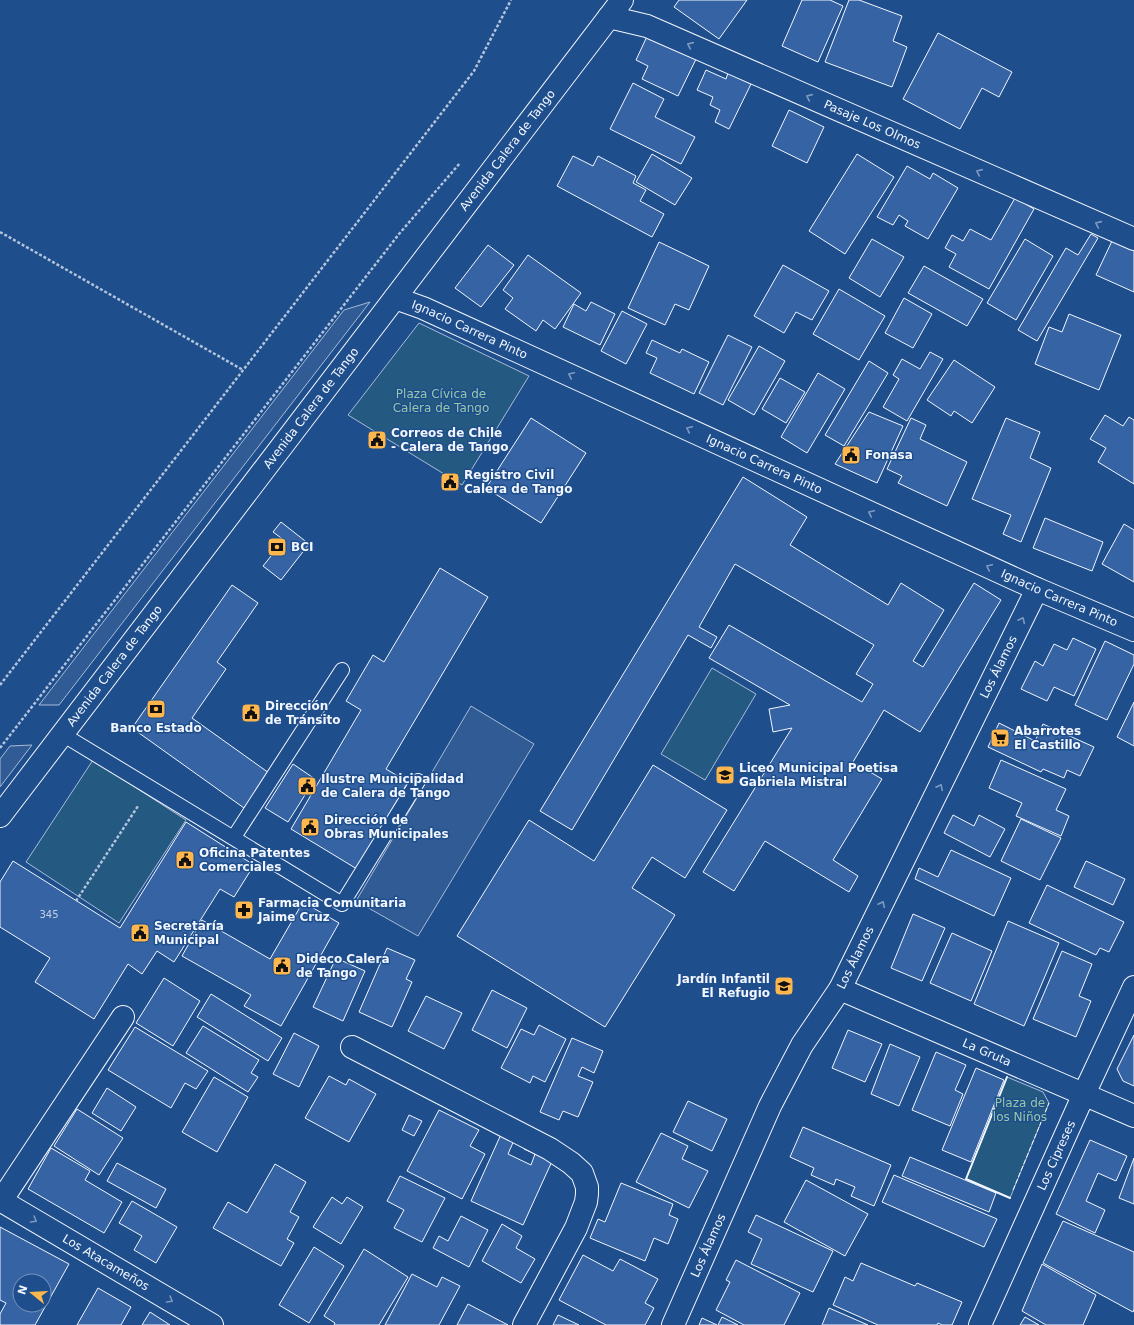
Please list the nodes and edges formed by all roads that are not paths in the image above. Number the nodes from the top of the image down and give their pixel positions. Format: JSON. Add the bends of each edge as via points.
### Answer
{"nodes":[{"id":1,"x":616,"y":8,"type":"edge"},
{"id":2,"x":1134,"y":239,"type":"edge"},
{"id":3,"x":395,"y":298,"type":"junction"},
{"id":4,"x":1038,"y":589,"type":"junction"},
{"id":5,"x":1134,"y":630,"type":"edge"},
{"id":6,"x":342,"y":670,"type":"dead end"},
{"id":7,"x":62,"y":734,"type":"junction"},
{"id":8,"x":418,"y":781,"type":"dead end"},
{"id":9,"x":0,"y":816,"type":"edge"},
{"id":10,"x":234,"y":838,"type":"junction"},
{"id":11,"x":1134,"y":987,"type":"edge"},
{"id":12,"x":840,"y":989,"type":"junction"},
{"id":13,"x":123,"y":1017,"type":"dead end"},
{"id":14,"x":352,"y":1047,"type":"dead end"},
{"id":15,"x":1084,"y":1094,"type":"junction"},
{"id":16,"x":1134,"y":1116,"type":"edge"},
{"id":17,"x":1,"y":1200,"type":"edge"},
{"id":18,"x":212,"y":1325,"type":"edge"},
{"id":19,"x":524,"y":1325,"type":"edge"},
{"id":20,"x":673,"y":1325,"type":"edge"},
{"id":21,"x":980,"y":1325,"type":"edge"}],
"edges":[{"from":2,"to":1,"type":"street","name":"Pasaje Los Olmos","one_way":true,"via":[[647,26]]},
{"from":1,"to":3,"type":"street","name":"Avenida Calera de Tango"},
{"from":4,"to":3,"type":"street","name":"Ignacio Carrera Pinto","one_way":true,"via":[[430,311]]},
{"from":3,"to":7,"type":"street","name":"Avenida Calera de Tango"},
{"from":4,"to":5,"type":"street","name":"Ignacio Carrera Pinto"},
{"from":12,"to":4,"type":"street","name":"Los Álamos","one_way":true},
{"from":6,"to":10,"type":"lane"},
{"from":7,"to":9,"type":"street","name":"Avenida Calera de Tango"},
{"from":7,"to":10,"type":"lane"},
{"from":8,"to":10,"type":"lane","via":[[342,904]]},
{"from":11,"to":15,"type":"street","name":"Los Cipreses"},
{"from":12,"to":15,"type":"street","name":"La Gruta"},
{"from":12,"to":20,"type":"street","name":"Los Álamos","via":[[802,1045],[770,1106]]},
{"from":13,"to":17,"type":"street"},
{"from":14,"to":19,"type":"street","via":[[550,1149],[582,1173],[587,1186],[583,1210]]},
{"from":15,"to":16,"type":"street","name":"La Gruta"},
{"from":15,"to":21,"type":"street","name":"Los Cipreses"},
{"from":17,"to":18,"type":"street","name":"Los Atacameños","one_way":true}]}
